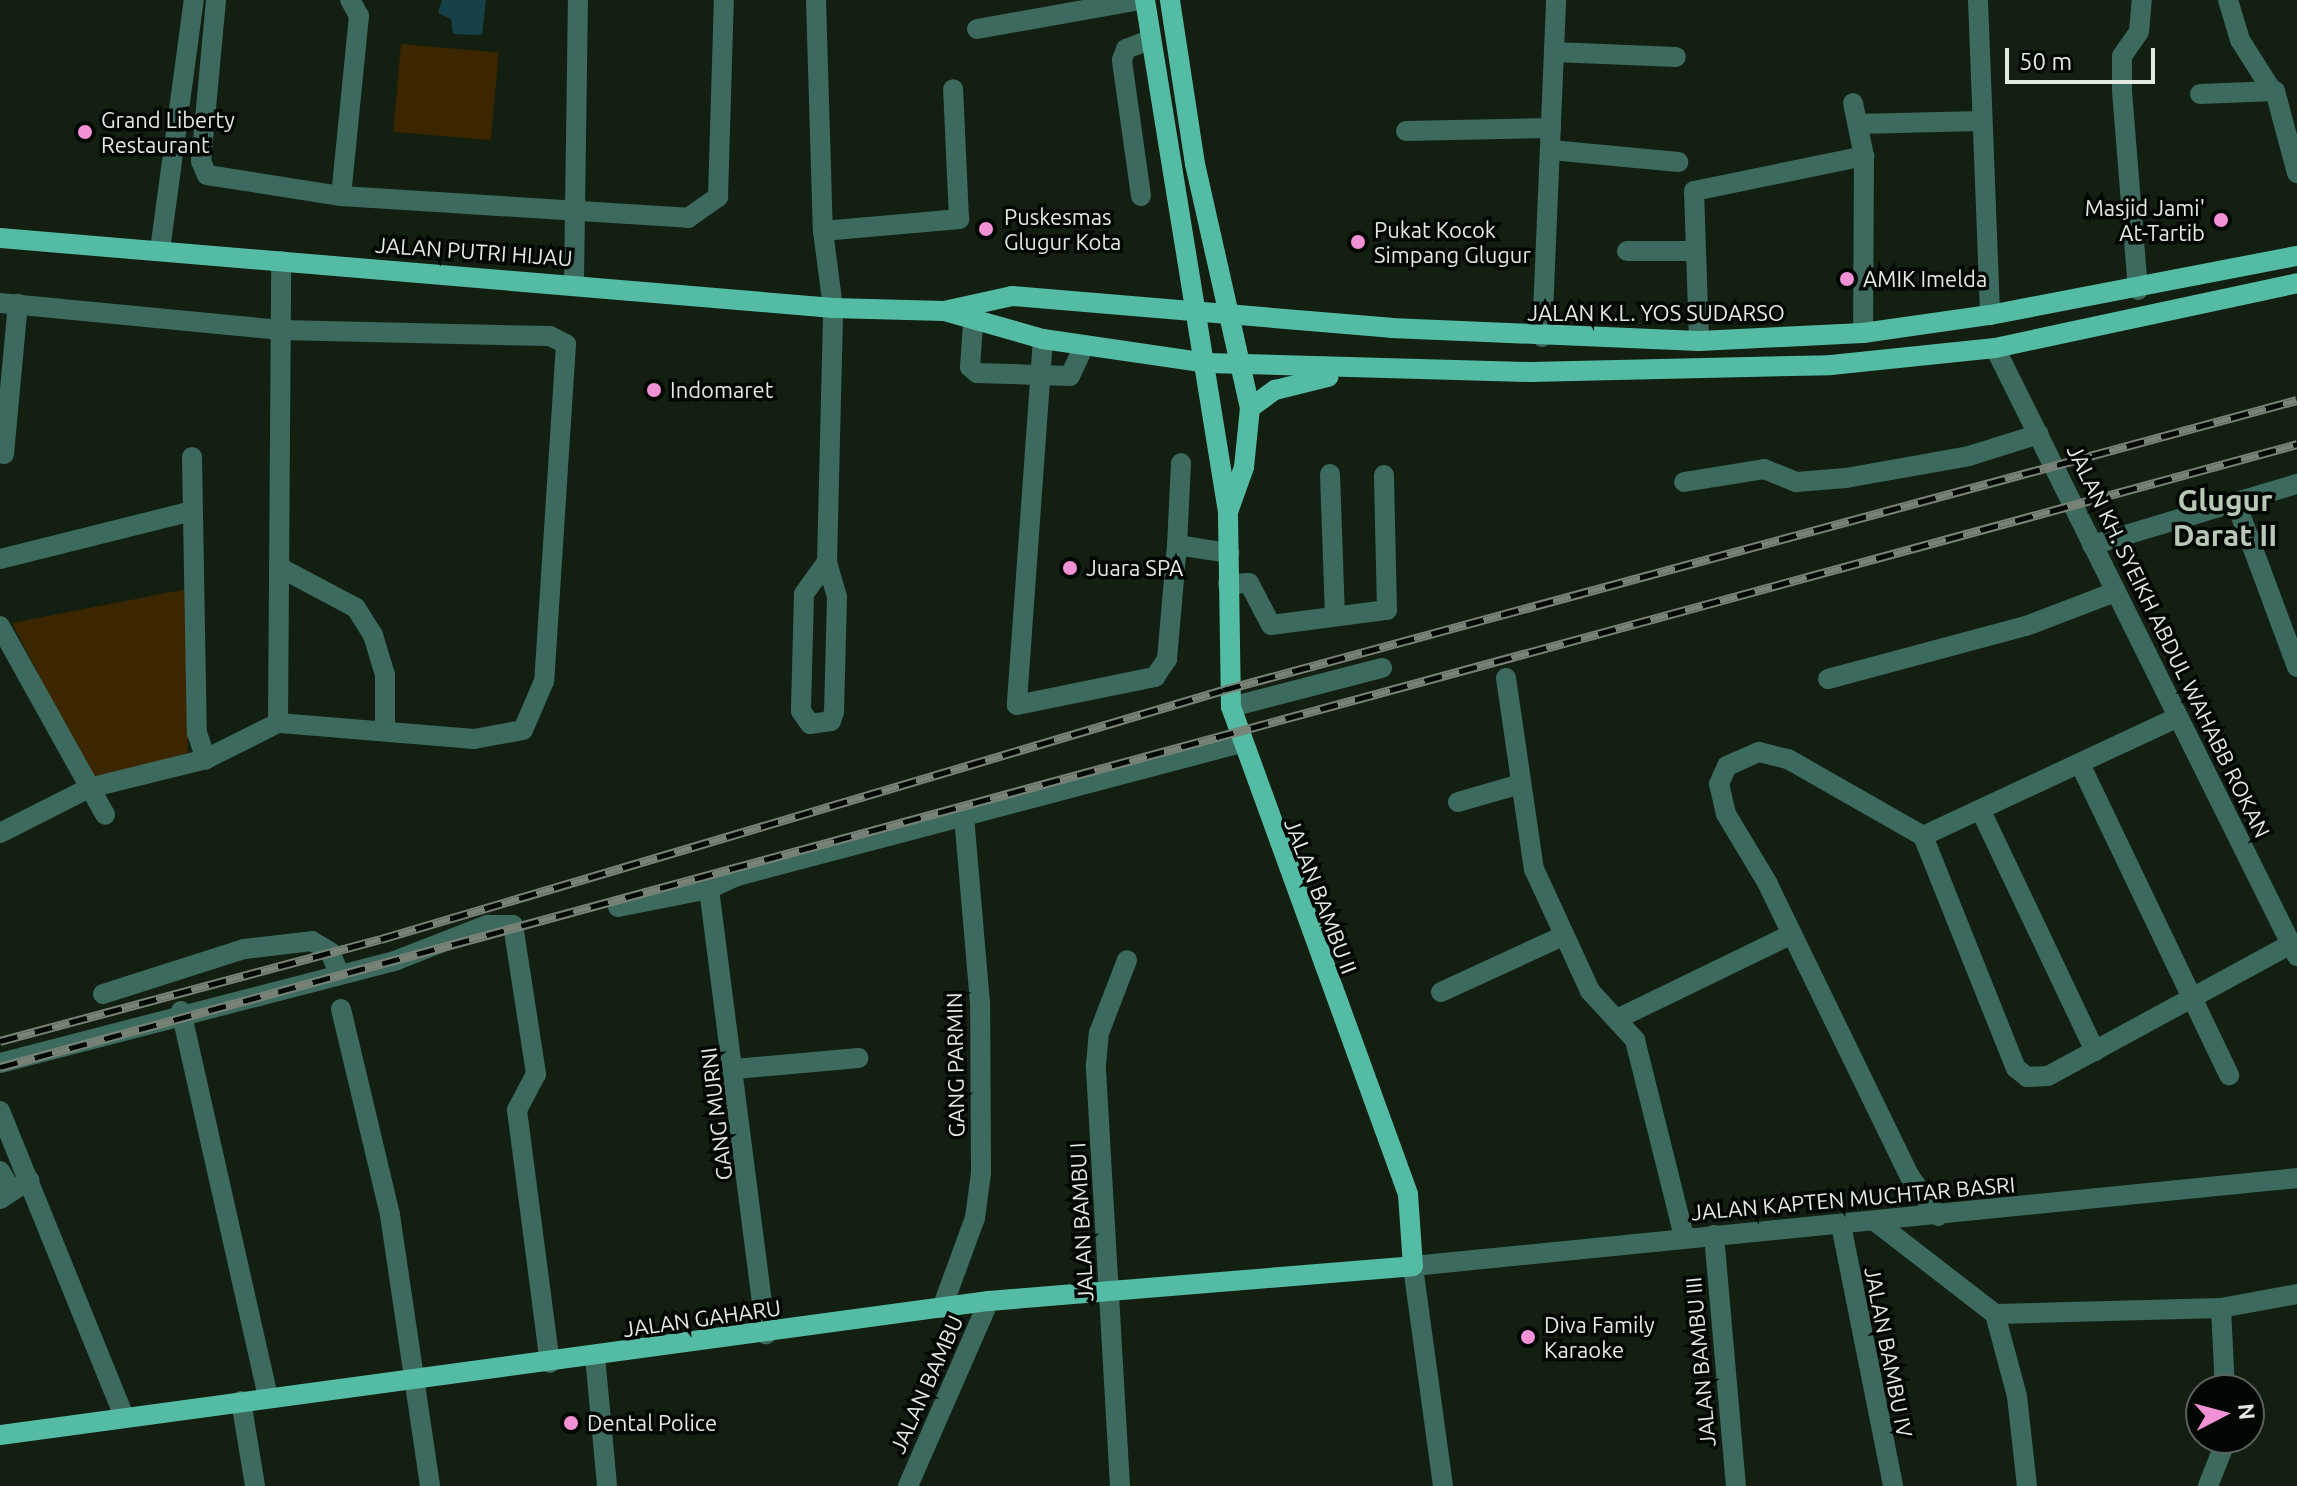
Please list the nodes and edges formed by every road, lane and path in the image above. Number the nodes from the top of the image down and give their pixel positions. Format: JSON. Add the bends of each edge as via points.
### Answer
{"nodes":[{"id":1,"x":194,"y":0,"type":"edge"},
{"id":2,"x":216,"y":0,"type":"edge"},
{"id":3,"x":350,"y":0,"type":"edge"},
{"id":4,"x":578,"y":0,"type":"edge"},
{"id":5,"x":724,"y":0,"type":"edge"},
{"id":6,"x":816,"y":0,"type":"edge"},
{"id":7,"x":1143,"y":0,"type":"edge"},
{"id":8,"x":1170,"y":0,"type":"edge"},
{"id":9,"x":1556,"y":0,"type":"edge"},
{"id":10,"x":1978,"y":0,"type":"edge"},
{"id":11,"x":2142,"y":0,"type":"edge"},
{"id":12,"x":2228,"y":0,"type":"edge"},
{"id":13,"x":977,"y":29,"type":"dead end"},
{"id":14,"x":1150,"y":40,"type":"junction"},
{"id":15,"x":1554,"y":52,"type":"junction"},
{"id":16,"x":1676,"y":57,"type":"dead end"},
{"id":17,"x":953,"y":89,"type":"dead end"},
{"id":18,"x":2271,"y":89,"type":"junction"},
{"id":19,"x":2200,"y":94,"type":"dead end"},
{"id":20,"x":1853,"y":103,"type":"dead end"},
{"id":21,"x":1980,"y":121,"type":"junction"},
{"id":22,"x":1858,"y":124,"type":"junction"},
{"id":23,"x":1551,"y":128,"type":"junction"},
{"id":24,"x":1406,"y":131,"type":"dead end"},
{"id":25,"x":1551,"y":150,"type":"junction"},
{"id":26,"x":1864,"y":156,"type":"junction"},
{"id":27,"x":1678,"y":162,"type":"dead end"},
{"id":28,"x":2297,"y":173,"type":"edge"},
{"id":29,"x":341,"y":196,"type":"junction"},
{"id":30,"x":1141,"y":196,"type":"dead end"},
{"id":31,"x":580,"y":215,"type":"junction"},
{"id":32,"x":823,"y":231,"type":"junction"},
{"id":33,"x":0,"y":238,"type":"edge"},
{"id":34,"x":160,"y":250,"type":"junction"},
{"id":35,"x":1627,"y":251,"type":"dead end"},
{"id":36,"x":1696,"y":251,"type":"junction"},
{"id":37,"x":2297,"y":256,"type":"edge"},
{"id":38,"x":281,"y":261,"type":"junction"},
{"id":39,"x":574,"y":282,"type":"junction"},
{"id":40,"x":2297,"y":283,"type":"edge"},
{"id":41,"x":2138,"y":290,"type":"junction"},
{"id":42,"x":9,"y":303,"type":"edge"},
{"id":43,"x":833,"y":308,"type":"junction"},
{"id":44,"x":944,"y":311,"type":"junction"},
{"id":45,"x":1200,"y":312,"type":"junction"},
{"id":46,"x":1990,"y":315,"type":"junction"},
{"id":47,"x":1235,"y":316,"type":"junction"},
{"id":48,"x":973,"y":324,"type":"junction"},
{"id":49,"x":281,"y":330,"type":"junction"},
{"id":50,"x":1863,"y":333,"type":"junction"},
{"id":51,"x":1542,"y":337,"type":"junction"},
{"id":52,"x":1043,"y":339,"type":"junction"},
{"id":53,"x":1699,"y":341,"type":"junction"},
{"id":54,"x":1084,"y":346,"type":"junction"},
{"id":55,"x":1995,"y":348,"type":"junction"},
{"id":56,"x":1208,"y":363,"type":"junction"},
{"id":57,"x":1244,"y":366,"type":"junction"},
{"id":58,"x":1348,"y":372,"type":"junction"},
{"id":59,"x":1041,"y":376,"type":"junction"},
{"id":60,"x":1250,"y":408,"type":"junction"},
{"id":61,"x":2039,"y":434,"type":"junction"},
{"id":62,"x":4,"y":454,"type":"dead end"},
{"id":63,"x":192,"y":457,"type":"dead end"},
{"id":64,"x":1181,"y":463,"type":"dead end"},
{"id":65,"x":1330,"y":474,"type":"dead end"},
{"id":66,"x":1384,"y":475,"type":"dead end"},
{"id":67,"x":1684,"y":482,"type":"dead end"},
{"id":68,"x":2297,"y":484,"type":"edge"},
{"id":69,"x":2236,"y":503,"type":"junction"},
{"id":70,"x":189,"y":512,"type":"junction"},
{"id":71,"x":1228,"y":512,"type":"junction"},
{"id":72,"x":1177,"y":545,"type":"junction"},
{"id":73,"x":2092,"y":545,"type":"junction"},
{"id":74,"x":1229,"y":553,"type":"junction"},
{"id":75,"x":0,"y":559,"type":"edge"},
{"id":76,"x":827,"y":562,"type":"junction"},
{"id":77,"x":279,"y":567,"type":"junction"},
{"id":78,"x":1228,"y":584,"type":"junction"},
{"id":79,"x":2115,"y":592,"type":"junction"},
{"id":80,"x":1335,"y":616,"type":"junction"},
{"id":81,"x":0,"y":626,"type":"edge"},
{"id":82,"x":2297,"y":667,"type":"edge"},
{"id":83,"x":1382,"y":668,"type":"dead end"},
{"id":84,"x":1506,"y":678,"type":"dead end"},
{"id":85,"x":1828,"y":679,"type":"dead end"},
{"id":86,"x":1231,"y":707,"type":"junction"},
{"id":87,"x":2176,"y":718,"type":"junction"},
{"id":88,"x":278,"y":723,"type":"junction"},
{"id":89,"x":385,"y":730,"type":"junction"},
{"id":90,"x":1241,"y":743,"type":"junction"},
{"id":91,"x":206,"y":759,"type":"junction"},
{"id":92,"x":2081,"y":766,"type":"junction"},
{"id":93,"x":1517,"y":785,"type":"junction"},
{"id":94,"x":89,"y":788,"type":"junction"},
{"id":95,"x":1458,"y":802,"type":"dead end"},
{"id":96,"x":1981,"y":811,"type":"junction"},
{"id":97,"x":105,"y":815,"type":"dead end"},
{"id":98,"x":964,"y":815,"type":"junction"},
{"id":99,"x":0,"y":833,"type":"edge"},
{"id":100,"x":1923,"y":836,"type":"junction"},
{"id":101,"x":709,"y":889,"type":"junction"},
{"id":102,"x":618,"y":907,"type":"dead end"},
{"id":103,"x":1790,"y":935,"type":"junction"},
{"id":104,"x":1563,"y":936,"type":"junction"},
{"id":105,"x":2294,"y":950,"type":"edge"},
{"id":106,"x":1127,"y":960,"type":"dead end"},
{"id":107,"x":338,"y":971,"type":"junction"},
{"id":108,"x":1441,"y":992,"type":"dead end"},
{"id":109,"x":103,"y":994,"type":"dead end"},
{"id":110,"x":2191,"y":1002,"type":"junction"},
{"id":111,"x":341,"y":1009,"type":"dead end"},
{"id":112,"x":181,"y":1011,"type":"junction"},
{"id":113,"x":1619,"y":1018,"type":"junction"},
{"id":114,"x":2095,"y":1051,"type":"junction"},
{"id":115,"x":859,"y":1058,"type":"dead end"},
{"id":116,"x":0,"y":1063,"type":"edge"},
{"id":117,"x":735,"y":1069,"type":"junction"},
{"id":118,"x":2229,"y":1075,"type":"dead end"},
{"id":119,"x":0,"y":1111,"type":"edge"},
{"id":120,"x":0,"y":1171,"type":"edge"},
{"id":121,"x":2297,"y":1178,"type":"edge"},
{"id":122,"x":14,"y":1190,"type":"edge"},
{"id":123,"x":1938,"y":1216,"type":"junction"},
{"id":124,"x":1876,"y":1222,"type":"junction"},
{"id":125,"x":1841,"y":1225,"type":"junction"},
{"id":126,"x":1714,"y":1235,"type":"junction"},
{"id":127,"x":1684,"y":1237,"type":"junction"},
{"id":128,"x":1413,"y":1266,"type":"junction"},
{"id":129,"x":1108,"y":1292,"type":"junction"},
{"id":130,"x":2297,"y":1294,"type":"edge"},
{"id":131,"x":981,"y":1303,"type":"junction"},
{"id":132,"x":943,"y":1308,"type":"junction"},
{"id":133,"x":2221,"y":1308,"type":"junction"},
{"id":134,"x":1995,"y":1314,"type":"junction"},
{"id":135,"x":766,"y":1334,"type":"junction"},
{"id":136,"x":595,"y":1356,"type":"junction"},
{"id":137,"x":550,"y":1363,"type":"junction"},
{"id":138,"x":2224,"y":1374,"type":"edge"},
{"id":139,"x":418,"y":1379,"type":"junction"},
{"id":140,"x":268,"y":1397,"type":"junction"},
{"id":141,"x":241,"y":1401,"type":"junction"},
{"id":142,"x":124,"y":1417,"type":"junction"},
{"id":143,"x":0,"y":1435,"type":"edge"},
{"id":144,"x":2221,"y":1454,"type":"edge"},
{"id":145,"x":255,"y":1486,"type":"edge"},
{"id":146,"x":430,"y":1486,"type":"edge"},
{"id":147,"x":607,"y":1486,"type":"edge"},
{"id":148,"x":908,"y":1486,"type":"edge"},
{"id":149,"x":1120,"y":1486,"type":"edge"},
{"id":150,"x":1443,"y":1486,"type":"edge"},
{"id":151,"x":1736,"y":1486,"type":"edge"},
{"id":152,"x":1893,"y":1486,"type":"edge"},
{"id":153,"x":2027,"y":1486,"type":"edge"},
{"id":154,"x":2208,"y":1486,"type":"edge"}],
"edges":[{"from":1,"to":34,"type":"street"},
{"from":2,"to":29,"type":"street","via":[[205,172]]},
{"from":3,"to":29,"type":"street","via":[[359,16]]},
{"from":4,"to":31,"type":"street"},
{"from":5,"to":31,"type":"street","via":[[718,197],[688,218]]},
{"from":6,"to":32,"type":"street"},
{"from":7,"to":13,"type":"street"},
{"from":7,"to":14,"type":"main road"},
{"from":8,"to":47,"type":"main road","name":"JALAN BAMBU II","via":[[1195,164]]},
{"from":9,"to":15,"type":"street"},
{"from":10,"to":21,"type":"street"},
{"from":11,"to":41,"type":"street","via":[[2139,32],[2122,56]]},
{"from":12,"to":18,"type":"street","via":[[2240,40]]},
{"from":14,"to":30,"type":"street","via":[[1126,49],[1122,60]]},
{"from":14,"to":45,"type":"main road","via":[[1179,229]]},
{"from":15,"to":16,"type":"street"},
{"from":15,"to":23,"type":"street"},
{"from":17,"to":32,"type":"street","via":[[959,219]]},
{"from":18,"to":19,"type":"street"},
{"from":18,"to":28,"type":"street","via":[[2281,100]]},
{"from":20,"to":22,"type":"street"},
{"from":21,"to":22,"type":"street"},
{"from":21,"to":46,"type":"street"},
{"from":22,"to":26,"type":"street"},
{"from":23,"to":24,"type":"street"},
{"from":23,"to":25,"type":"street"},
{"from":25,"to":27,"type":"street"},
{"from":25,"to":51,"type":"street"},
{"from":26,"to":36,"type":"street","via":[[1694,191]]},
{"from":26,"to":50,"type":"street"},
{"from":29,"to":31,"type":"street"},
{"from":31,"to":39,"type":"street"},
{"from":32,"to":43,"type":"street"},
{"from":33,"to":34,"type":"main road","name":"JALAN PUTRI HIJAU"},
{"from":34,"to":38,"type":"main road","name":"JALAN PUTRI HIJAU"},
{"from":35,"to":36,"type":"street"},
{"from":36,"to":53,"type":"street"},
{"from":37,"to":41,"type":"main road","name":"JALAN K.L. YOS SUDARSO"},
{"from":38,"to":39,"type":"main road","name":"JALAN PUTRI HIJAU"},
{"from":38,"to":49,"type":"street"},
{"from":39,"to":43,"type":"main road","name":"JALAN PUTRI HIJAU"},
{"from":40,"to":55,"type":"main road"},
{"from":41,"to":46,"type":"main road","name":"JALAN K.L. YOS SUDARSO"},
{"from":42,"to":49,"type":"street"},
{"from":42,"to":62,"type":"street"},
{"from":43,"to":44,"type":"main road","name":"JALAN PUTRI HIJAU"},
{"from":43,"to":76,"type":"street"},
{"from":44,"to":45,"type":"main road","name":"JALAN PUTRI HIJAU","via":[[1012,296]]},
{"from":44,"to":48,"type":"main road","name":"JALAN PUTRI HIJAU"},
{"from":45,"to":47,"type":"main road","name":"JALAN K.L. YOS SUDARSO"},
{"from":45,"to":56,"type":"main road"},
{"from":46,"to":50,"type":"main road","name":"JALAN K.L. YOS SUDARSO"},
{"from":47,"to":51,"type":"main road","name":"JALAN K.L. YOS SUDARSO"},
{"from":47,"to":57,"type":"main road","name":"JALAN BAMBU II"},
{"from":48,"to":52,"type":"main road","name":"JALAN PUTRI HIJAU"},
{"from":48,"to":59,"type":"street","via":[[970,367]]},
{"from":49,"to":77,"type":"street"},
{"from":49,"to":89,"type":"street","via":[[550,336],[566,344],[571,361],[536,712],[507,737]]},
{"from":50,"to":53,"type":"main road","name":"JALAN K.L. YOS SUDARSO"},
{"from":51,"to":53,"type":"main road","name":"JALAN K.L. YOS SUDARSO"},
{"from":52,"to":54,"type":"main road","name":"JALAN PUTRI HIJAU"},
{"from":52,"to":59,"type":"street"},
{"from":54,"to":56,"type":"main road","name":"JALAN PUTRI HIJAU"},
{"from":54,"to":59,"type":"street","via":[[1070,376]]},
{"from":55,"to":58,"type":"main road","via":[[1831,365]]},
{"from":55,"to":61,"type":"street","name":"JALAN KH. SYEIKH ABDUL WAHABB ROKAN"},
{"from":56,"to":57,"type":"main road"},
{"from":56,"to":71,"type":"main road"},
{"from":57,"to":58,"type":"main road"},
{"from":57,"to":60,"type":"main road","name":"JALAN BAMBU II"},
{"from":58,"to":60,"type":"main road","via":[[1275,390]]},
{"from":59,"to":72,"type":"street","via":[[1017,705],[1155,677],[1167,659]]},
{"from":60,"to":71,"type":"main road","name":"JALAN BAMBU II","via":[[1244,467]]},
{"from":61,"to":67,"type":"street","via":[[1969,456],[1846,478],[1796,482],[1764,469]]},
{"from":61,"to":73,"type":"street","name":"JALAN KH. SYEIKH ABDUL WAHABB ROKAN"},
{"from":63,"to":70,"type":"street"},
{"from":64,"to":72,"type":"street"},
{"from":65,"to":80,"type":"street"},
{"from":66,"to":80,"type":"street","via":[[1389,607]]},
{"from":68,"to":69,"type":"street"},
{"from":69,"to":73,"type":"street"},
{"from":69,"to":82,"type":"street"},
{"from":70,"to":75,"type":"street"},
{"from":70,"to":91,"type":"street","via":[[197,733]]},
{"from":71,"to":74,"type":"main road","name":"JALAN BAMBU II"},
{"from":72,"to":74,"type":"street"},
{"from":73,"to":79,"type":"street","name":"JALAN KH. SYEIKH ABDUL WAHABB ROKAN"},
{"from":74,"to":78,"type":"main road","name":"JALAN BAMBU II"},
{"from":76,"to":76,"type":"street","via":[[837,597],[834,712],[831,721],[810,724],[801,711],[804,594]]},
{"from":77,"to":88,"type":"street"},
{"from":77,"to":89,"type":"street","via":[[356,608],[373,635],[385,675]]},
{"from":78,"to":80,"type":"street","via":[[1249,583],[1271,625]]},
{"from":78,"to":86,"type":"main road","name":"JALAN BAMBU II"},
{"from":79,"to":85,"type":"street","via":[[2026,626]]},
{"from":79,"to":87,"type":"street","name":"JALAN KH. SYEIKH ABDUL WAHABB ROKAN"},
{"from":81,"to":94,"type":"street"},
{"from":83,"to":86,"type":"street"},
{"from":84,"to":93,"type":"street"},
{"from":86,"to":90,"type":"main road","name":"JALAN BAMBU II"},
{"from":87,"to":92,"type":"street"},
{"from":87,"to":105,"type":"street","name":"JALAN KH. SYEIKH ABDUL WAHABB ROKAN"},
{"from":88,"to":89,"type":"street"},
{"from":88,"to":91,"type":"street"},
{"from":90,"to":98,"type":"street"},
{"from":90,"to":128,"type":"main road","name":"JALAN BAMBU II","via":[[1408,1194]]},
{"from":91,"to":94,"type":"street"},
{"from":92,"to":96,"type":"street"},
{"from":92,"to":110,"type":"street"},
{"from":93,"to":95,"type":"street"},
{"from":93,"to":104,"type":"street","via":[[1534,869]]},
{"from":94,"to":97,"type":"street"},
{"from":94,"to":99,"type":"street"},
{"from":96,"to":100,"type":"street"},
{"from":96,"to":114,"type":"street"},
{"from":98,"to":101,"type":"street"},
{"from":98,"to":132,"type":"street","name":"GANG PARMIN","via":[[980,1003],[981,1173],[975,1218]]},
{"from":100,"to":103,"type":"street","via":[[1788,759],[1759,752],[1740,756],[1727,766],[1720,795]]},
{"from":100,"to":114,"type":"street","via":[[2016,1068],[2037,1078]]},
{"from":101,"to":102,"type":"street"},
{"from":101,"to":117,"type":"street","name":"GANG MURNI"},
{"from":103,"to":113,"type":"street"},
{"from":103,"to":123,"type":"street","via":[[1909,1175]]},
{"from":104,"to":108,"type":"street"},
{"from":104,"to":113,"type":"street","via":[[1590,991]]},
{"from":105,"to":110,"type":"street"},
{"from":106,"to":129,"type":"street","name":"JALAN BAMBU I","via":[[1097,1047]]},
{"from":107,"to":109,"type":"street","via":[[330,952],[312,941],[244,949]]},
{"from":107,"to":112,"type":"street"},
{"from":107,"to":137,"type":"street","via":[[397,960],[487,925],[513,925],[536,1074],[517,1110]]},
{"from":110,"to":114,"type":"street"},
{"from":110,"to":118,"type":"street"},
{"from":111,"to":139,"type":"street","via":[[390,1215]]},
{"from":112,"to":116,"type":"street"},
{"from":112,"to":140,"type":"street"},
{"from":113,"to":127,"type":"street","via":[[1635,1040]]},
{"from":115,"to":117,"type":"street"},
{"from":117,"to":135,"type":"street","name":"GANG MURNI"},
{"from":119,"to":122,"type":"street"},
{"from":120,"to":122,"type":"street"},
{"from":121,"to":123,"type":"street","name":"JALAN KAPTEN MUCHTAR BASRI"},
{"from":122,"to":142,"type":"street"},
{"from":123,"to":124,"type":"street","name":"JALAN KAPTEN MUCHTAR BASRI"},
{"from":124,"to":125,"type":"street","name":"JALAN KAPTEN MUCHTAR BASRI"},
{"from":124,"to":134,"type":"street"},
{"from":125,"to":126,"type":"street","name":"JALAN KAPTEN MUCHTAR BASRI"},
{"from":125,"to":152,"type":"street","name":"JALAN BAMBU IV"},
{"from":126,"to":127,"type":"street","name":"JALAN KAPTEN MUCHTAR BASRI"},
{"from":126,"to":151,"type":"street","name":"JALAN BAMBU III"},
{"from":127,"to":128,"type":"street","name":"JALAN KAPTEN MUCHTAR BASRI"},
{"from":128,"to":129,"type":"main road","name":"JALAN GAHARU"},
{"from":128,"to":150,"type":"street","name":"JALAN BAMBU II"},
{"from":129,"to":131,"type":"main road","name":"JALAN GAHARU"},
{"from":129,"to":149,"type":"street","name":"JALAN BAMBU I"},
{"from":130,"to":133,"type":"street"},
{"from":131,"to":132,"type":"main road","name":"JALAN GAHARU"},
{"from":131,"to":148,"type":"street","name":"JALAN BAMBU"},
{"from":132,"to":135,"type":"main road","name":"JALAN GAHARU"},
{"from":133,"to":134,"type":"street"},
{"from":133,"to":138,"type":"street"},
{"from":134,"to":153,"type":"street","via":[[2017,1396]]},
{"from":135,"to":136,"type":"main road","name":"JALAN GAHARU"},
{"from":136,"to":137,"type":"main road","name":"JALAN GAHARU"},
{"from":136,"to":147,"type":"street"},
{"from":137,"to":139,"type":"main road","name":"JALAN GAHARU"},
{"from":139,"to":140,"type":"main road","name":"JALAN GAHARU"},
{"from":139,"to":146,"type":"street"},
{"from":140,"to":141,"type":"main road","name":"JALAN GAHARU"},
{"from":141,"to":142,"type":"main road","name":"JALAN GAHARU"},
{"from":141,"to":145,"type":"street"},
{"from":142,"to":143,"type":"main road","name":"JALAN GAHARU"},
{"from":144,"to":154,"type":"street"}]}
